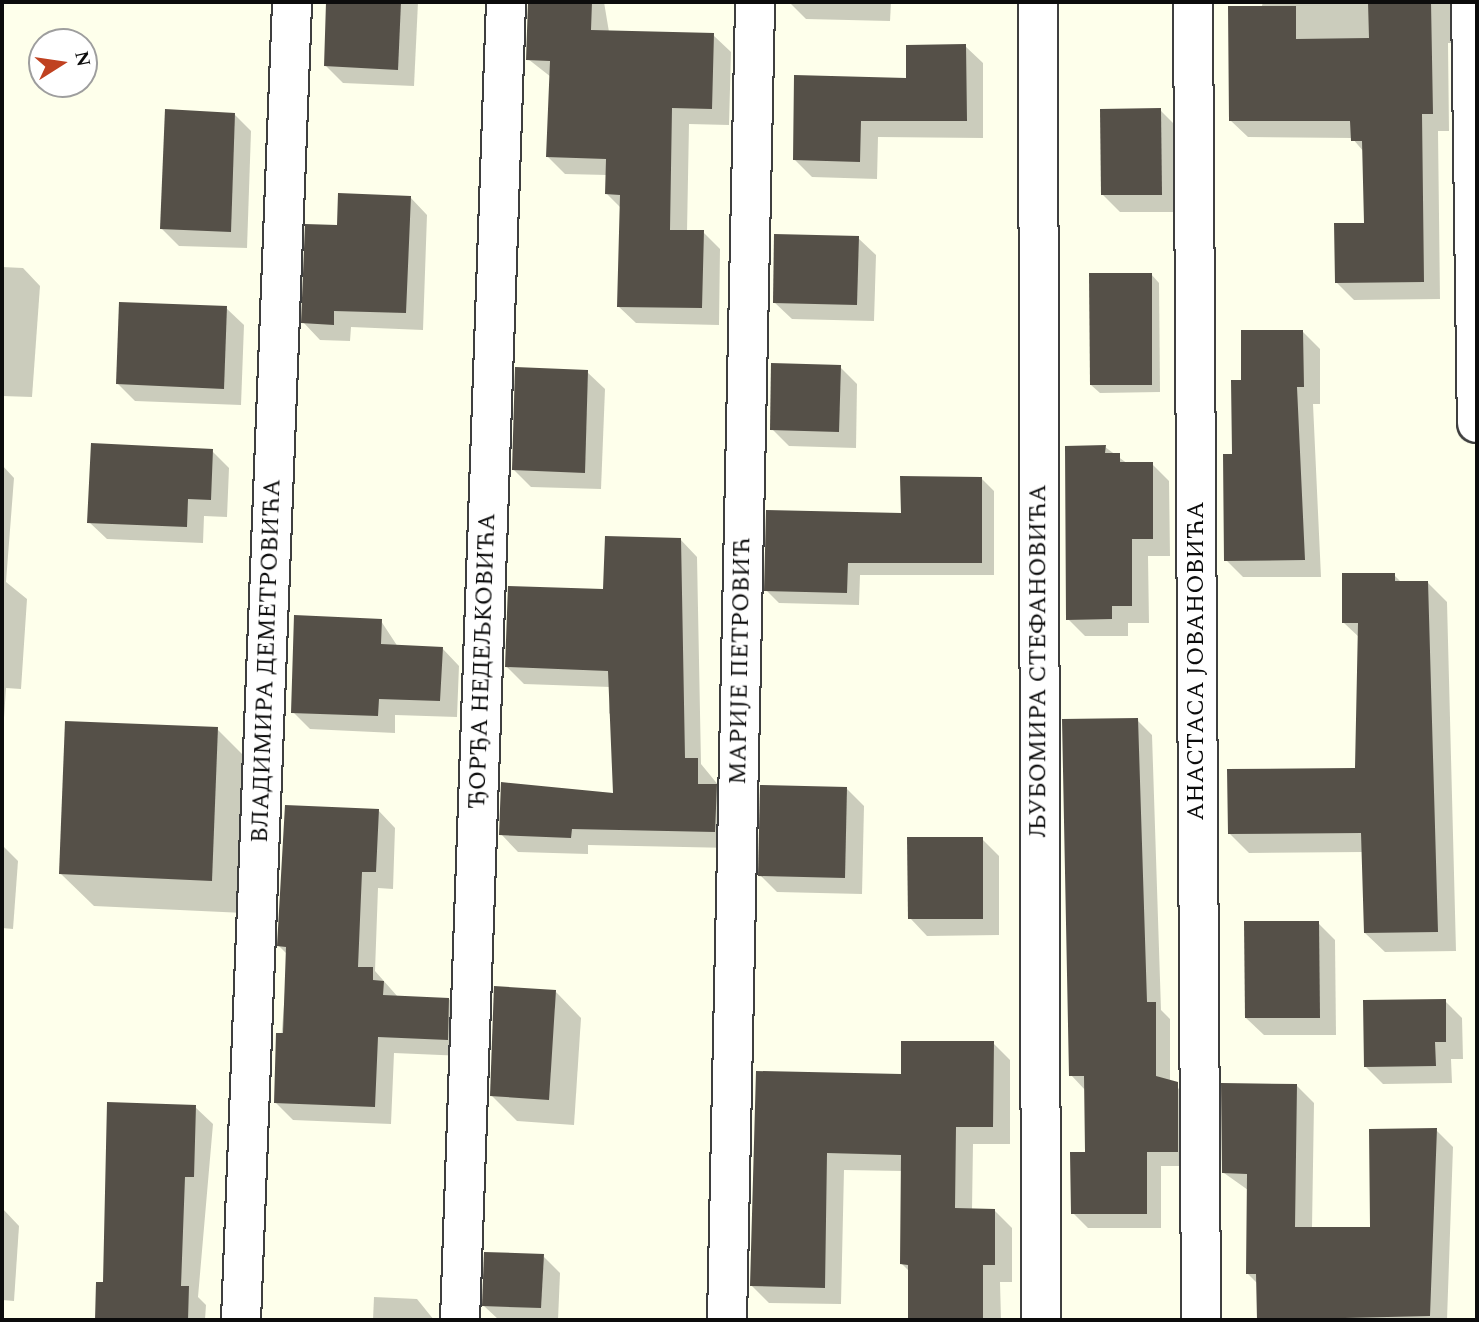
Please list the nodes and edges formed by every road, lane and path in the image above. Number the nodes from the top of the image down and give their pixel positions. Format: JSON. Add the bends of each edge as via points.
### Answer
{"nodes":[{"id":1,"x":292,"y":2,"type":"edge"},
{"id":2,"x":506,"y":2,"type":"edge"},
{"id":3,"x":755,"y":2,"type":"edge"},
{"id":4,"x":1038,"y":2,"type":"edge"},
{"id":5,"x":1193,"y":2,"type":"edge"},
{"id":6,"x":1471,"y":2,"type":"edge"},
{"id":7,"x":1477,"y":423,"type":"edge"},
{"id":8,"x":241,"y":1320,"type":"edge"},
{"id":9,"x":460,"y":1320,"type":"edge"},
{"id":10,"x":727,"y":1320,"type":"edge"},
{"id":11,"x":1041,"y":1320,"type":"edge"},
{"id":12,"x":1201,"y":1320,"type":"edge"}],
"edges":[{"from":1,"to":8,"type":"street","name":"ВЛАДИМИРА ДЕМЕТРОВИЋА"},
{"from":2,"to":9,"type":"street","name":"ЂОРЂА НЕДЕЉКОВИЋА"},
{"from":3,"to":10,"type":"street","name":"МАРИЈЕ ПЕТРОВИЋ"},
{"from":4,"to":11,"type":"street","name":"ЉУБОМИРА СТЕФАНОВИЋА"},
{"from":5,"to":12,"type":"street","name":"АНАСТАСА ЈОВАНОВИЋА"},
{"from":6,"to":7,"type":"street"}]}
